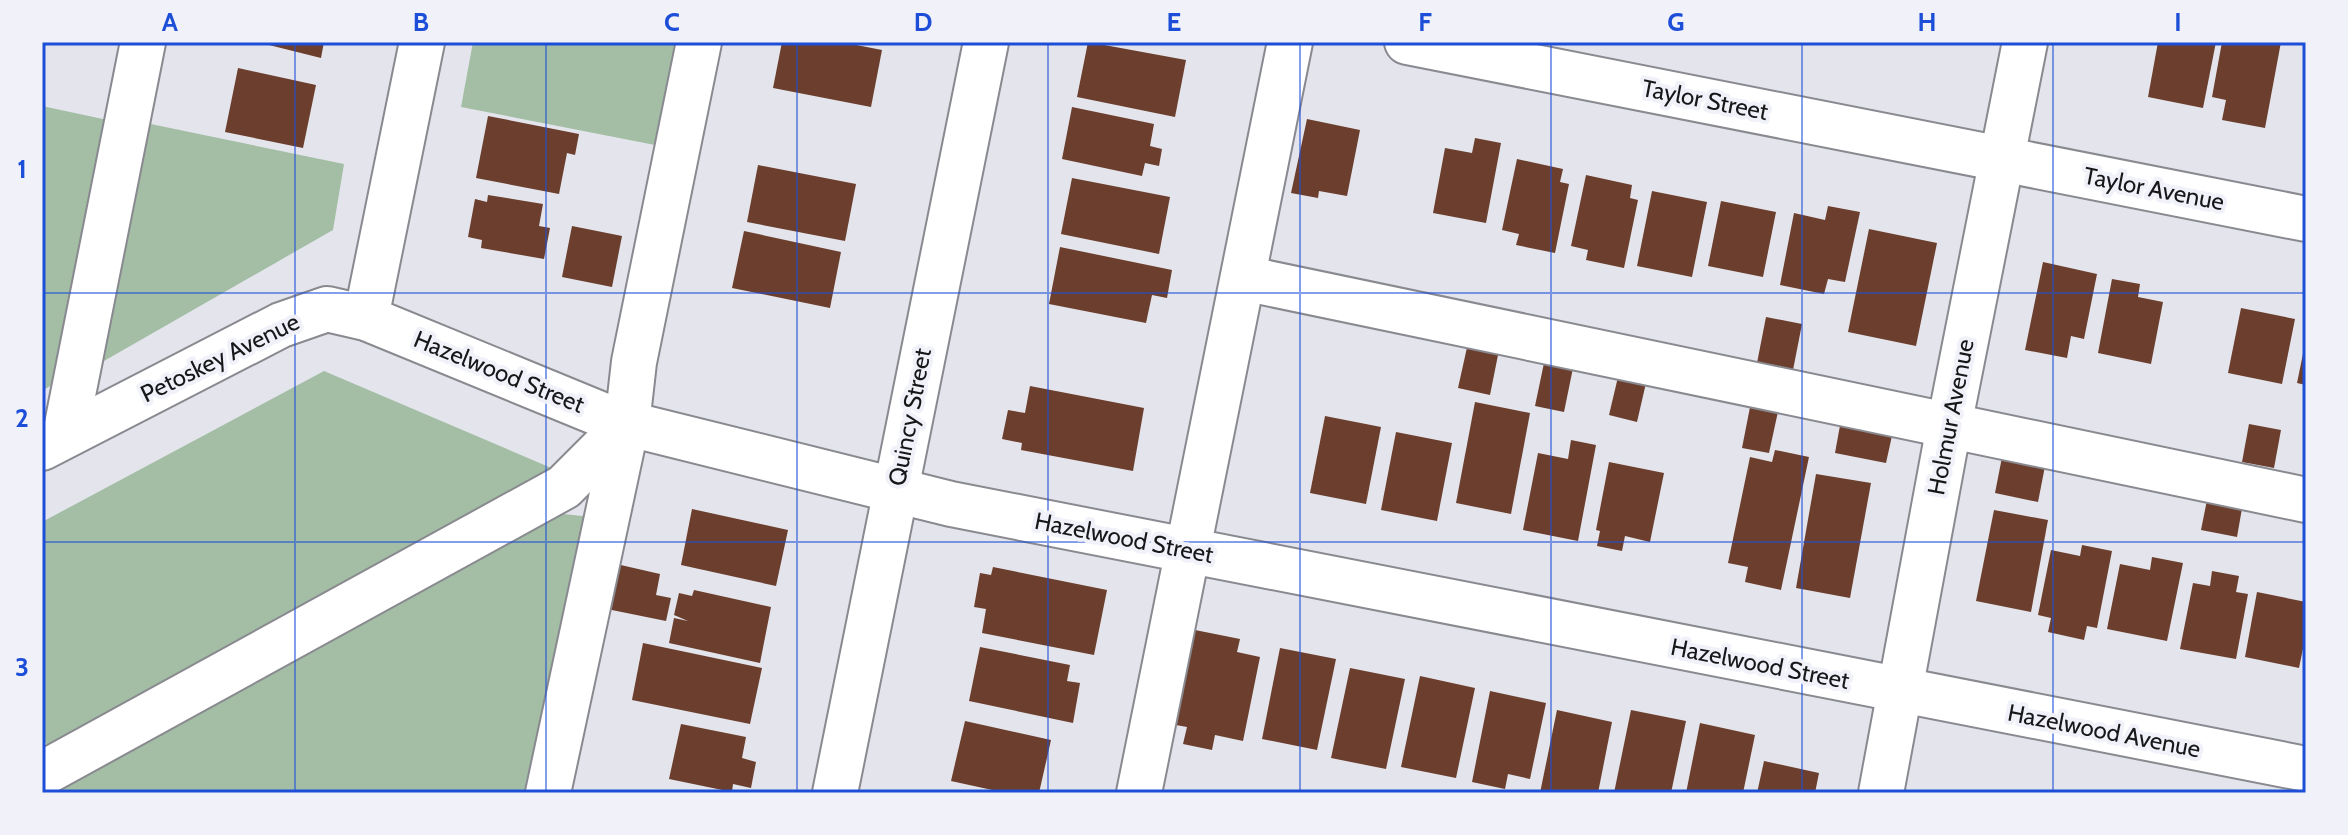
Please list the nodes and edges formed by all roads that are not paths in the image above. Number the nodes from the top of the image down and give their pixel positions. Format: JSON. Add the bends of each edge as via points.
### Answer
{"nodes":[{"id":1,"x":143,"y":42,"type":"edge"},
{"id":2,"x":422,"y":42,"type":"edge"},
{"id":3,"x":699,"y":42,"type":"edge"},
{"id":4,"x":986,"y":42,"type":"edge"},
{"id":5,"x":1290,"y":42,"type":"edge"},
{"id":6,"x":1407,"y":42,"type":"edge"},
{"id":7,"x":2025,"y":42,"type":"edge"},
{"id":8,"x":2002,"y":159,"type":"junction"},
{"id":9,"x":2306,"y":219,"type":"edge"},
{"id":10,"x":1243,"y":278,"type":"junction"},
{"id":11,"x":366,"y":318,"type":"junction"},
{"id":12,"x":627,"y":424,"type":"junction"},
{"id":13,"x":1949,"y":426,"type":"junction"},
{"id":14,"x":53,"y":442,"type":"edge"},
{"id":15,"x":895,"y":489,"type":"junction"},
{"id":16,"x":2306,"y":500,"type":"edge"},
{"id":17,"x":1188,"y":551,"type":"junction"},
{"id":18,"x":1901,"y":692,"type":"junction"},
{"id":19,"x":2306,"y":769,"type":"edge"},
{"id":20,"x":42,"y":774,"type":"edge"},
{"id":21,"x":548,"y":793,"type":"edge"},
{"id":22,"x":835,"y":793,"type":"edge"},
{"id":23,"x":1139,"y":793,"type":"edge"},
{"id":24,"x":1881,"y":793,"type":"edge"}],
"edges":[{"from":1,"to":14,"type":"street"},
{"from":2,"to":11,"type":"street"},
{"from":3,"to":12,"type":"street","via":[[634,362]]},
{"from":4,"to":15,"type":"street","name":"Quincy Street"},
{"from":5,"to":10,"type":"street"},
{"from":6,"to":8,"type":"street","name":"Taylor Street"},
{"from":7,"to":8,"type":"street","name":"Holmur Avenue"},
{"from":8,"to":9,"type":"street","name":"Taylor Avenue"},
{"from":8,"to":13,"type":"street","name":"Holmur Avenue"},
{"from":10,"to":13,"type":"street"},
{"from":10,"to":17,"type":"street"},
{"from":11,"to":12,"type":"street","name":"Hazelwood Street"},
{"from":11,"to":14,"type":"street","name":"Petoskey Avenue","via":[[327,309],[281,325]]},
{"from":12,"to":15,"type":"street","name":"Hazelwood Street"},
{"from":12,"to":20,"type":"street","via":[[564,487]]},
{"from":12,"to":21,"type":"street"},
{"from":13,"to":16,"type":"street"},
{"from":13,"to":18,"type":"street","name":"Holmur Avenue"},
{"from":15,"to":17,"type":"street","name":"Hazelwood Street"},
{"from":15,"to":22,"type":"street","name":"Quincy Street"},
{"from":17,"to":18,"type":"street","name":"Hazelwood Street"},
{"from":17,"to":23,"type":"street"},
{"from":18,"to":19,"type":"street","name":"Hazelwood Avenue"},
{"from":18,"to":24,"type":"street","name":"Holmur Avenue"}]}
